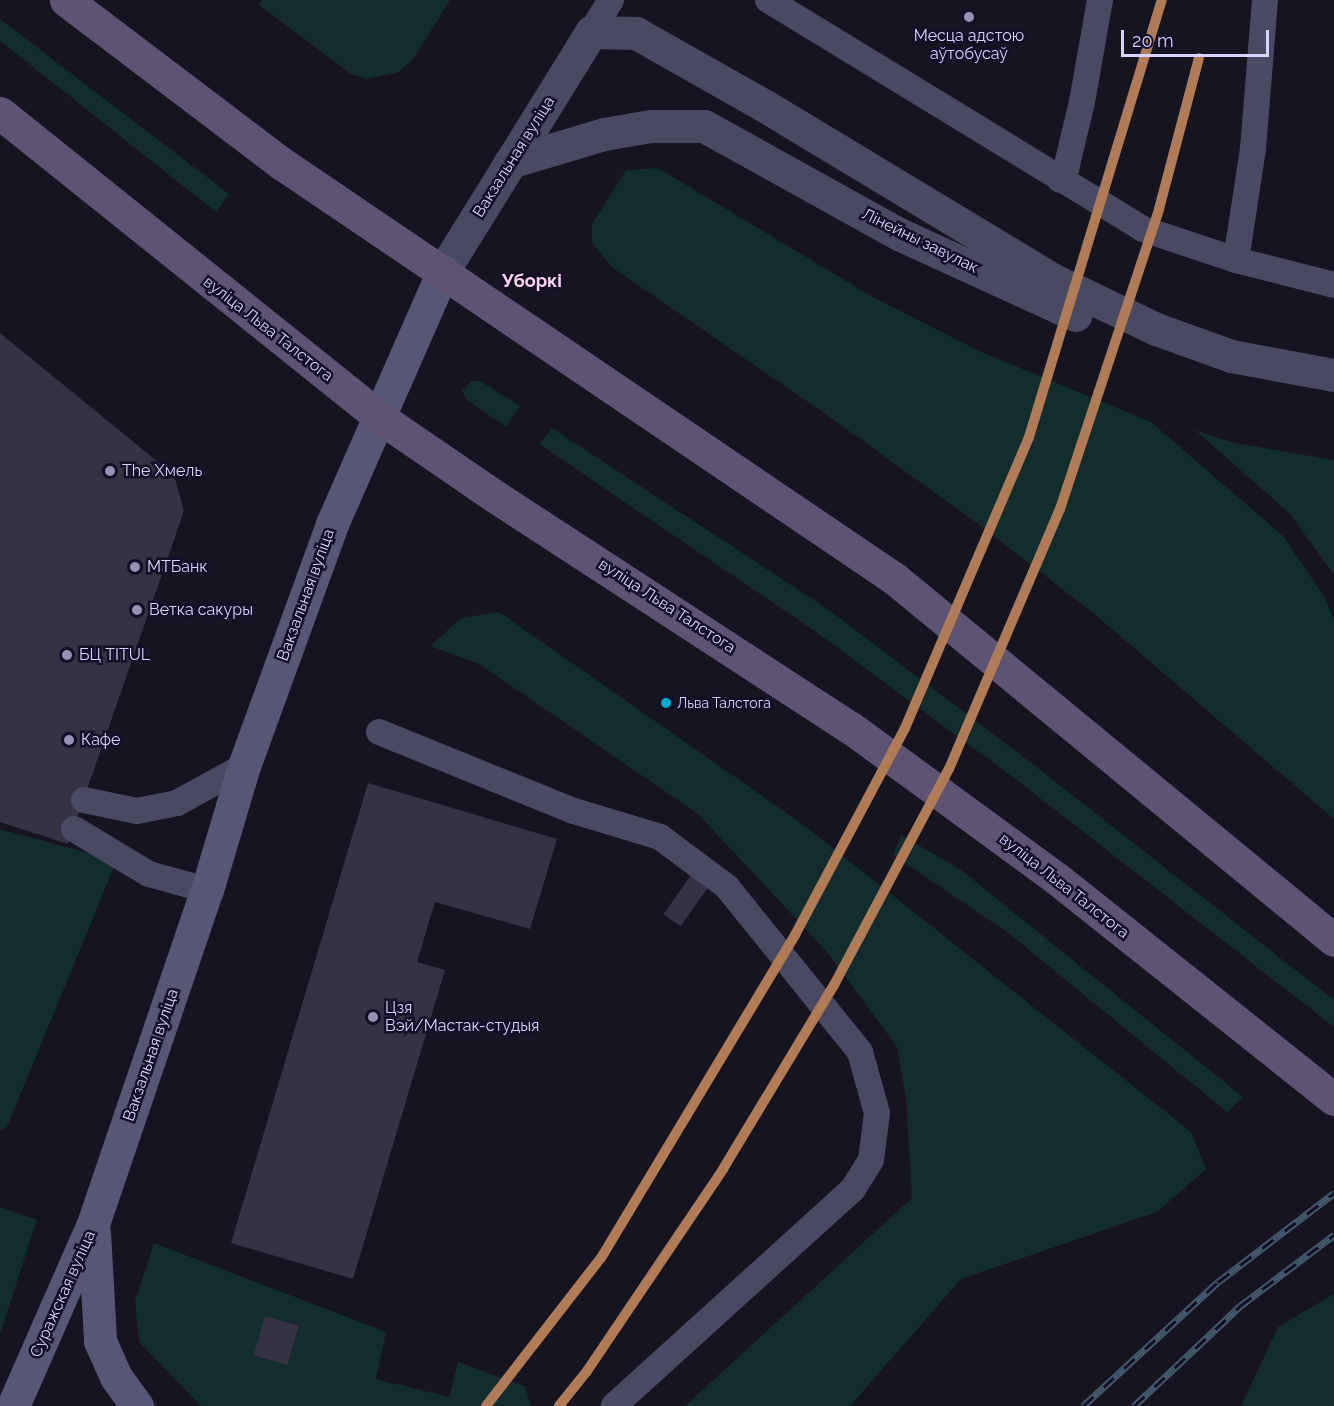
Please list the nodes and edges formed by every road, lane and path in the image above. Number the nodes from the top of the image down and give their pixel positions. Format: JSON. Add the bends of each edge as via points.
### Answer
{"nodes":[{"id":1,"x":66,"y":0,"type":"edge"},
{"id":2,"x":611,"y":0,"type":"edge"},
{"id":3,"x":768,"y":0,"type":"edge"},
{"id":4,"x":1100,"y":0,"type":"edge"},
{"id":5,"x":1264,"y":0,"type":"edge"},
{"id":6,"x":592,"y":16,"type":"edge"},
{"id":7,"x":0,"y":113,"type":"edge"},
{"id":8,"x":510,"y":162,"type":"junction"},
{"id":9,"x":1060,"y":180,"type":"junction"},
{"id":10,"x":1236,"y":260,"type":"junction"},
{"id":11,"x":443,"y":271,"type":"junction"},
{"id":12,"x":1334,"y":285,"type":"edge"},
{"id":13,"x":1334,"y":375,"type":"edge"},
{"id":14,"x":1334,"y":393,"type":"edge"},
{"id":15,"x":379,"y":417,"type":"junction"},
{"id":16,"x":379,"y":732,"type":"dead end"},
{"id":17,"x":244,"y":766,"type":"junction"},
{"id":18,"x":84,"y":800,"type":"dead end"},
{"id":19,"x":74,"y":830,"type":"dead end"},
{"id":20,"x":207,"y":890,"type":"junction"},
{"id":21,"x":1334,"y":940,"type":"edge"},
{"id":22,"x":1334,"y":1099,"type":"edge"},
{"id":23,"x":93,"y":1224,"type":"junction"},
{"id":24,"x":13,"y":1406,"type":"edge"},
{"id":25,"x":137,"y":1406,"type":"edge"},
{"id":26,"x":614,"y":1406,"type":"edge"}],
"edges":[{"from":1,"to":11,"type":"main road","via":[[281,163]]},
{"from":2,"to":6,"type":"lane"},
{"from":3,"to":9,"type":"lane"},
{"from":4,"to":9,"type":"lane","via":[[1082,102]]},
{"from":5,"to":10,"type":"lane","via":[[1253,148]]},
{"from":6,"to":8,"type":"street","name":"Вакзальная вуліца"},
{"from":6,"to":13,"type":"street","name":"Лінейны завулак","via":[[636,33],[765,106],[1052,279],[1156,329],[1231,356]]},
{"from":7,"to":15,"type":"main road","name":"вуліца Льва Талстога"},
{"from":8,"to":11,"type":"street","name":"Вакзальная вуліца"},
{"from":8,"to":14,"type":"street","name":"Лінейны завулак","via":[[604,134],[650,126],[704,126],[901,235],[1146,347],[1231,372]]},
{"from":9,"to":10,"type":"lane","via":[[1143,229]]},
{"from":10,"to":12,"type":"lane"},
{"from":11,"to":15,"type":"main road","name":"Вакзальная вуліца"},
{"from":11,"to":21,"type":"main road","via":[[895,579]]},
{"from":15,"to":17,"type":"main road","name":"Вакзальная вуліца","via":[[332,524]]},
{"from":15,"to":22,"type":"main road","name":"вуліца Льва Талстога","via":[[851,728],[1056,878]]},
{"from":16,"to":26,"type":"lane","via":[[574,811],[660,837],[727,887],[860,1052],[877,1113],[871,1160],[853,1190]]},
{"from":17,"to":18,"type":"lane","via":[[177,803],[137,811]]},
{"from":17,"to":20,"type":"main road","name":"Вакзальная вуліца"},
{"from":19,"to":20,"type":"lane","via":[[149,874]]},
{"from":20,"to":23,"type":"main road","name":"Вакзальная вуліца"},
{"from":23,"to":24,"type":"main road","name":"Суражская вуліца"},
{"from":23,"to":25,"type":"main road","name":"Суражская вуліца","via":[[99,1341],[116,1377]]}]}
